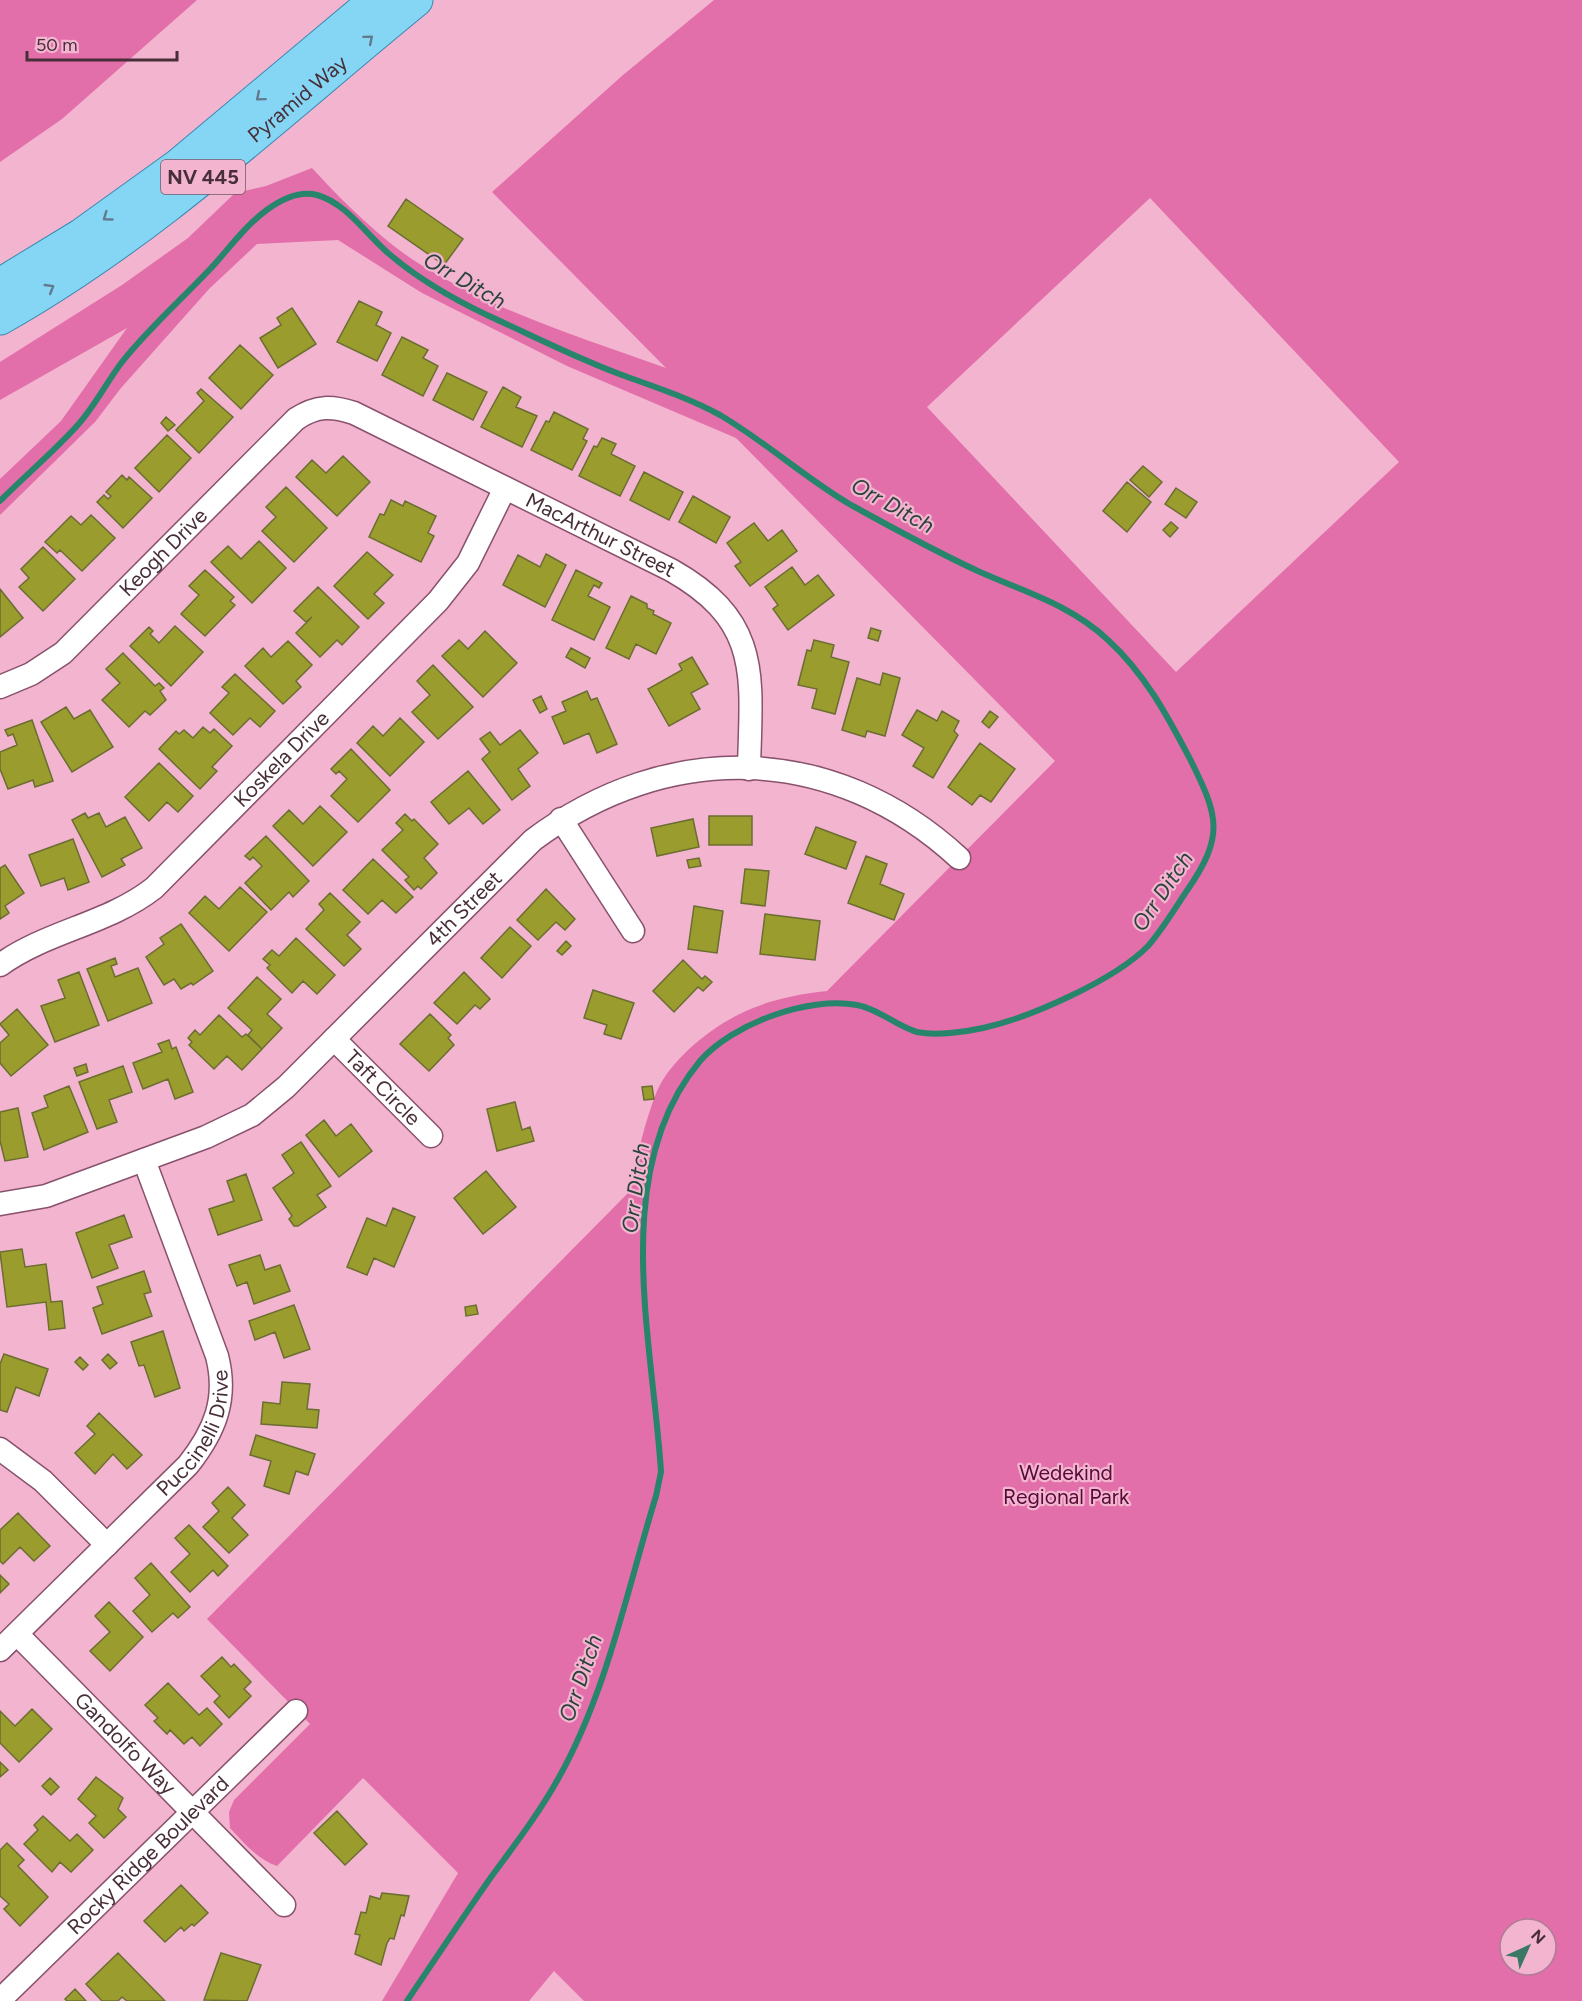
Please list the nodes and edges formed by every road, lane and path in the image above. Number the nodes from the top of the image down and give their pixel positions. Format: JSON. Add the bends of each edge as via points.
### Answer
{"nodes":[{"id":1,"x":376,"y":0,"type":"edge"},
{"id":2,"x":416,"y":0,"type":"edge"},
{"id":3,"x":0,"y":285,"type":"edge"},
{"id":4,"x":0,"y":318,"type":"edge"},
{"id":5,"x":319,"y":407,"type":"joint"},
{"id":6,"x":506,"y":488,"type":"junction"},
{"id":7,"x":0,"y":687,"type":"edge"},
{"id":8,"x":749,"y":769,"type":"junction"},
{"id":9,"x":561,"y":819,"type":"junction"},
{"id":10,"x":959,"y":858,"type":"dead end"},
{"id":11,"x":633,"y":931,"type":"dead end"},
{"id":12,"x":0,"y":966,"type":"edge"},
{"id":13,"x":334,"y":1039,"type":"junction"},
{"id":14,"x":431,"y":1136,"type":"dead end"},
{"id":15,"x":144,"y":1160,"type":"junction"},
{"id":16,"x":0,"y":1204,"type":"edge"},
{"id":17,"x":0,"y":1449,"type":"edge"},
{"id":18,"x":107,"y":1545,"type":"junction"},
{"id":19,"x":17,"y":1634,"type":"junction"},
{"id":20,"x":0,"y":1650,"type":"edge"},
{"id":21,"x":296,"y":1711,"type":"dead end"},
{"id":22,"x":192,"y":1812,"type":"junction"},
{"id":23,"x":284,"y":1905,"type":"dead end"},
{"id":24,"x":0,"y":2000,"type":"edge"}],
"edges":[{"from":1,"to":3,"type":"main road","name":"Pyramid Way","number":"NV 445","one_way":true,"via":[[178,166],[82,235]]},
{"from":4,"to":2,"type":"main road","name":"Pyramid Way","number":"NV 445","one_way":true,"via":[[61,282],[144,223]]},
{"from":5,"to":6,"type":"street","name":"MacArthur Street","via":[[354,413]]},
{"from":5,"to":7,"type":"street","name":"Keogh Drive","via":[[285,430],[63,653],[31,674]]},
{"from":6,"to":8,"type":"street","name":"MacArthur Street","via":[[678,574],[711,597],[725,613],[747,654],[751,678]]},
{"from":6,"to":12,"type":"street","name":"Koskela Drive","via":[[479,543],[453,583],[168,875],[122,909],[33,945]]},
{"from":8,"to":9,"type":"street","name":"4th Street","via":[[656,777],[602,796]]},
{"from":8,"to":10,"type":"street","name":"4th Street","via":[[808,776],[871,797],[914,822]]},
{"from":9,"to":11,"type":"street"},
{"from":9,"to":13,"type":"street","name":"4th Street","via":[[519,853]]},
{"from":13,"to":14,"type":"street","name":"Taft Circle"},
{"from":13,"to":15,"type":"street","name":"4th Street","via":[[270,1103],[252,1115],[215,1134]]},
{"from":15,"to":16,"type":"street","name":"4th Street","via":[[46,1196]]},
{"from":15,"to":18,"type":"street","name":"Puccinelli Drive","via":[[217,1356],[221,1406],[209,1435],[188,1465]]},
{"from":17,"to":18,"type":"street","via":[[36,1474]]},
{"from":18,"to":19,"type":"street","name":"Puccinelli Drive"},
{"from":19,"to":20,"type":"street","name":"Puccinelli Drive"},
{"from":19,"to":22,"type":"street","name":"Gandolfo Way"},
{"from":21,"to":22,"type":"street","name":"Rocky Ridge Boulevard"},
{"from":22,"to":23,"type":"street","name":"Gandolfo Way"},
{"from":22,"to":24,"type":"street","name":"Rocky Ridge Boulevard"}]}
